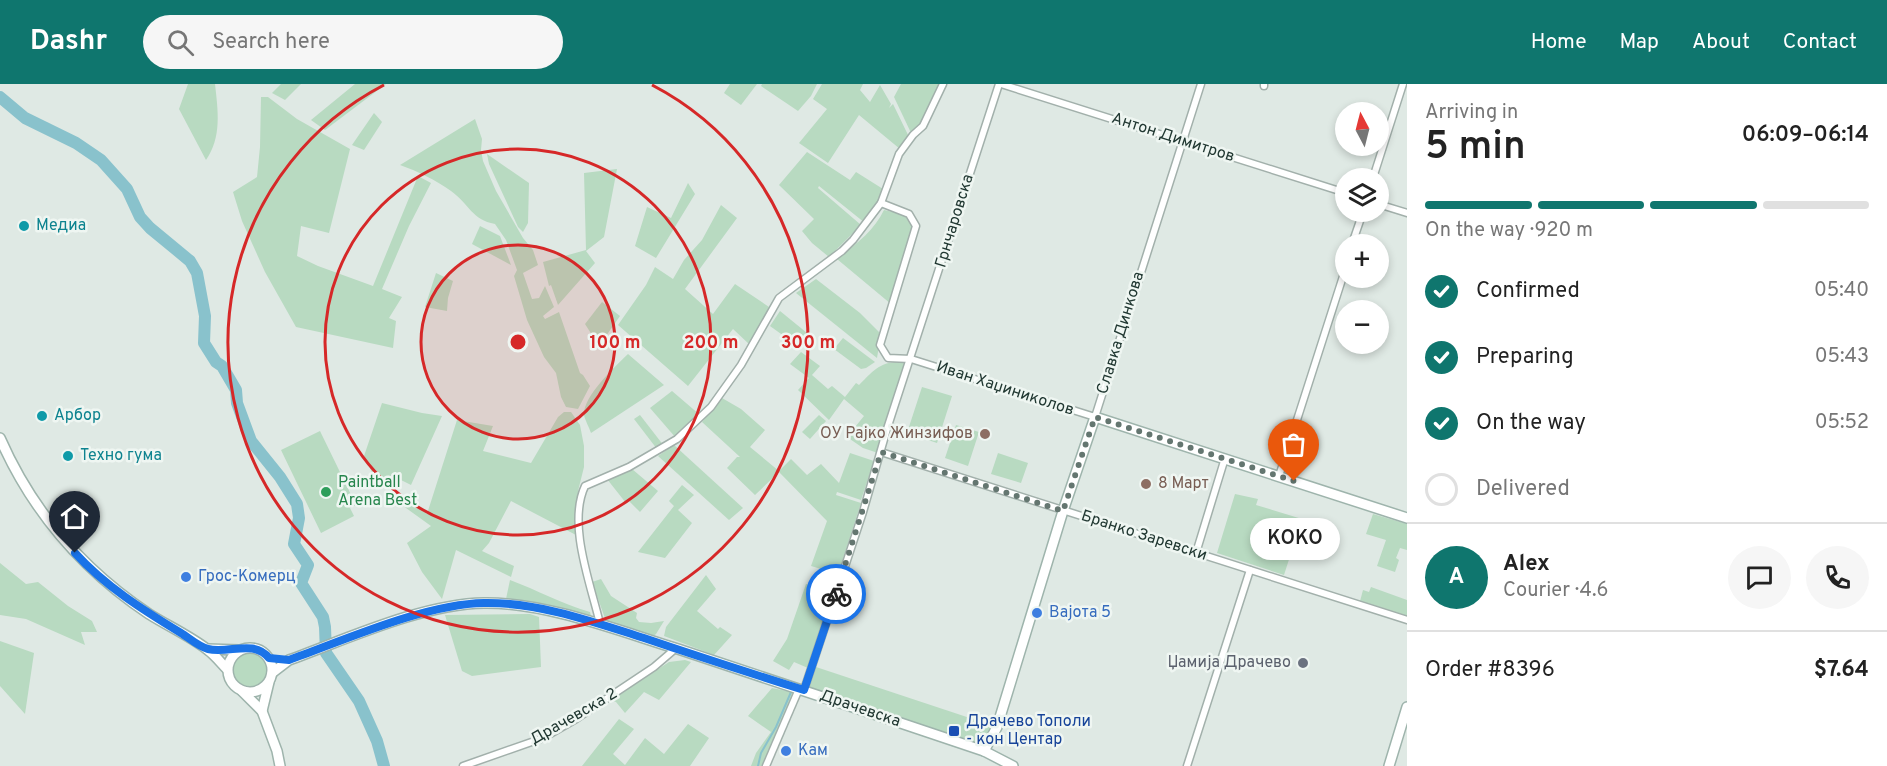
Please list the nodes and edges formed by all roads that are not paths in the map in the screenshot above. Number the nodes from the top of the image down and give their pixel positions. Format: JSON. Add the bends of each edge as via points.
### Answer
{"nodes":[{"id":1,"x":943,"y":84,"type":"edge"},
{"id":2,"x":1000,"y":84,"type":"edge"},
{"id":3,"x":1201,"y":84,"type":"edge"},
{"id":4,"x":1403,"y":84,"type":"edge"},
{"id":5,"x":1182,"y":142,"type":"junction"},
{"id":6,"x":1376,"y":168,"type":"edge"},
{"id":7,"x":1335,"y":190,"type":"edge"},
{"id":8,"x":881,"y":203,"type":"junction"},
{"id":9,"x":1389,"y":207,"type":"edge"},
{"id":10,"x":1407,"y":213,"type":"edge"},
{"id":11,"x":1339,"y":288,"type":"edge"},
{"id":12,"x":911,"y":359,"type":"junction"},
{"id":13,"x":1095,"y":417,"type":"junction"},
{"id":14,"x":0,"y":438,"type":"edge"},
{"id":15,"x":881,"y":452,"type":"junction"},
{"id":16,"x":1225,"y":458,"type":"junction"},
{"id":17,"x":1279,"y":477,"type":"junction"},
{"id":18,"x":1063,"y":511,"type":"junction"},
{"id":19,"x":1407,"y":518,"type":"edge"},
{"id":20,"x":1196,"y":553,"type":"junction"},
{"id":21,"x":1250,"y":570,"type":"junction"},
{"id":22,"x":1407,"y":620,"type":"edge"},
{"id":23,"x":600,"y":625,"type":"junction"},
{"id":24,"x":207,"y":649,"type":"junction"},
{"id":25,"x":675,"y":649,"type":"junction"},
{"id":26,"x":239,"y":650,"type":"junction"},
{"id":27,"x":269,"y":658,"type":"junction"},
{"id":28,"x":289,"y":660,"type":"junction"},
{"id":29,"x":227,"y":669,"type":"junction"},
{"id":30,"x":270,"y":677,"type":"junction"},
{"id":31,"x":801,"y":690,"type":"junction"},
{"id":32,"x":242,"y":691,"type":"junction"},
{"id":33,"x":1407,"y":707,"type":"edge"},
{"id":34,"x":262,"y":711,"type":"junction"},
{"id":35,"x":939,"y":736,"type":"junction"},
{"id":36,"x":990,"y":742,"type":"junction"},
{"id":37,"x":984,"y":751,"type":"junction"},
{"id":38,"x":280,"y":766,"type":"edge"},
{"id":39,"x":463,"y":766,"type":"edge"},
{"id":40,"x":766,"y":766,"type":"edge"},
{"id":41,"x":1013,"y":766,"type":"edge"},
{"id":42,"x":1187,"y":766,"type":"edge"},
{"id":43,"x":1389,"y":766,"type":"edge"}],
"edges":[{"from":1,"to":8,"type":"street","via":[[923,126],[899,154]]},
{"from":2,"to":5,"type":"street","name":"Антон Димитров"},
{"from":2,"to":12,"type":"street","name":"Грнчаровска"},
{"from":3,"to":5,"type":"street","name":"Славка Динкова"},
{"from":4,"to":6,"type":"street"},
{"from":5,"to":7,"type":"street","name":"Антон Димитров"},
{"from":5,"to":13,"type":"street","name":"Славка Динкова"},
{"from":8,"to":12,"type":"street","via":[[909,214],[915,223],[880,345],[888,358]]},
{"from":8,"to":23,"type":"street","via":[[842,251],[778,298],[735,374],[699,420],[650,456],[585,486],[578,524]]},
{"from":9,"to":10,"type":"street"},
{"from":11,"to":17,"type":"street"},
{"from":12,"to":13,"type":"street","name":"Иван Хаџиниколов"},
{"from":12,"to":15,"type":"street","name":"Грнчаровска"},
{"from":13,"to":16,"type":"main road","name":"Иван Хаџиниколов"},
{"from":13,"to":18,"type":"main road","name":"Славка Динкова"},
{"from":14,"to":24,"type":"main road","via":[[42,511],[86,565],[149,614]]},
{"from":15,"to":18,"type":"street","name":"Бранко Заревски"},
{"from":15,"to":31,"type":"street","name":"Грнчаровска"},
{"from":16,"to":17,"type":"main road","name":"Иван Хаџиниколов"},
{"from":16,"to":20,"type":"street"},
{"from":17,"to":19,"type":"main road","name":"Иван Хаџиниколов"},
{"from":18,"to":20,"type":"street","name":"Бранко Заревски"},
{"from":18,"to":36,"type":"main road","name":"Славка Динкова"},
{"from":20,"to":21,"type":"street","name":"Бранко Заревски"},
{"from":21,"to":22,"type":"street","name":"Бранко Заревски"},
{"from":21,"to":42,"type":"street"},
{"from":23,"to":25,"type":"main road","name":"Драчевска"},
{"from":23,"to":28,"type":"main road","name":"Драчевска","via":[[526,607],[483,603],[436,610]]},
{"from":24,"to":26,"type":"main road"},
{"from":24,"to":29,"type":"main road"},
{"from":25,"to":31,"type":"main road","name":"Драчевска"},
{"from":25,"to":39,"type":"street","name":"Драчевска 2","via":[[654,667],[543,738]]},
{"from":26,"to":27,"type":"main road","via":[[255,648]]},
{"from":26,"to":29,"type":"main road"},
{"from":27,"to":28,"type":"main road","name":"Драчевска"},
{"from":27,"to":30,"type":"main road"},
{"from":28,"to":30,"type":"main road","name":"Драчевска"},
{"from":29,"to":32,"type":"main road","via":[[231,682]]},
{"from":30,"to":32,"type":"main road","via":[[255,692]]},
{"from":30,"to":34,"type":"main road"},
{"from":31,"to":35,"type":"main road","name":"Драчевска"},
{"from":31,"to":40,"type":"street","name":"Грнчаровска"},
{"from":32,"to":34,"type":"main road"},
{"from":33,"to":43,"type":"main road"},
{"from":34,"to":38,"type":"main road"},
{"from":35,"to":36,"type":"main road","via":[[976,745]]},
{"from":35,"to":37,"type":"main road","name":"Драчевска"},
{"from":36,"to":37,"type":"main road","name":"Славка Динкова"},
{"from":37,"to":41,"type":"main road","name":"Драчевска"}]}
